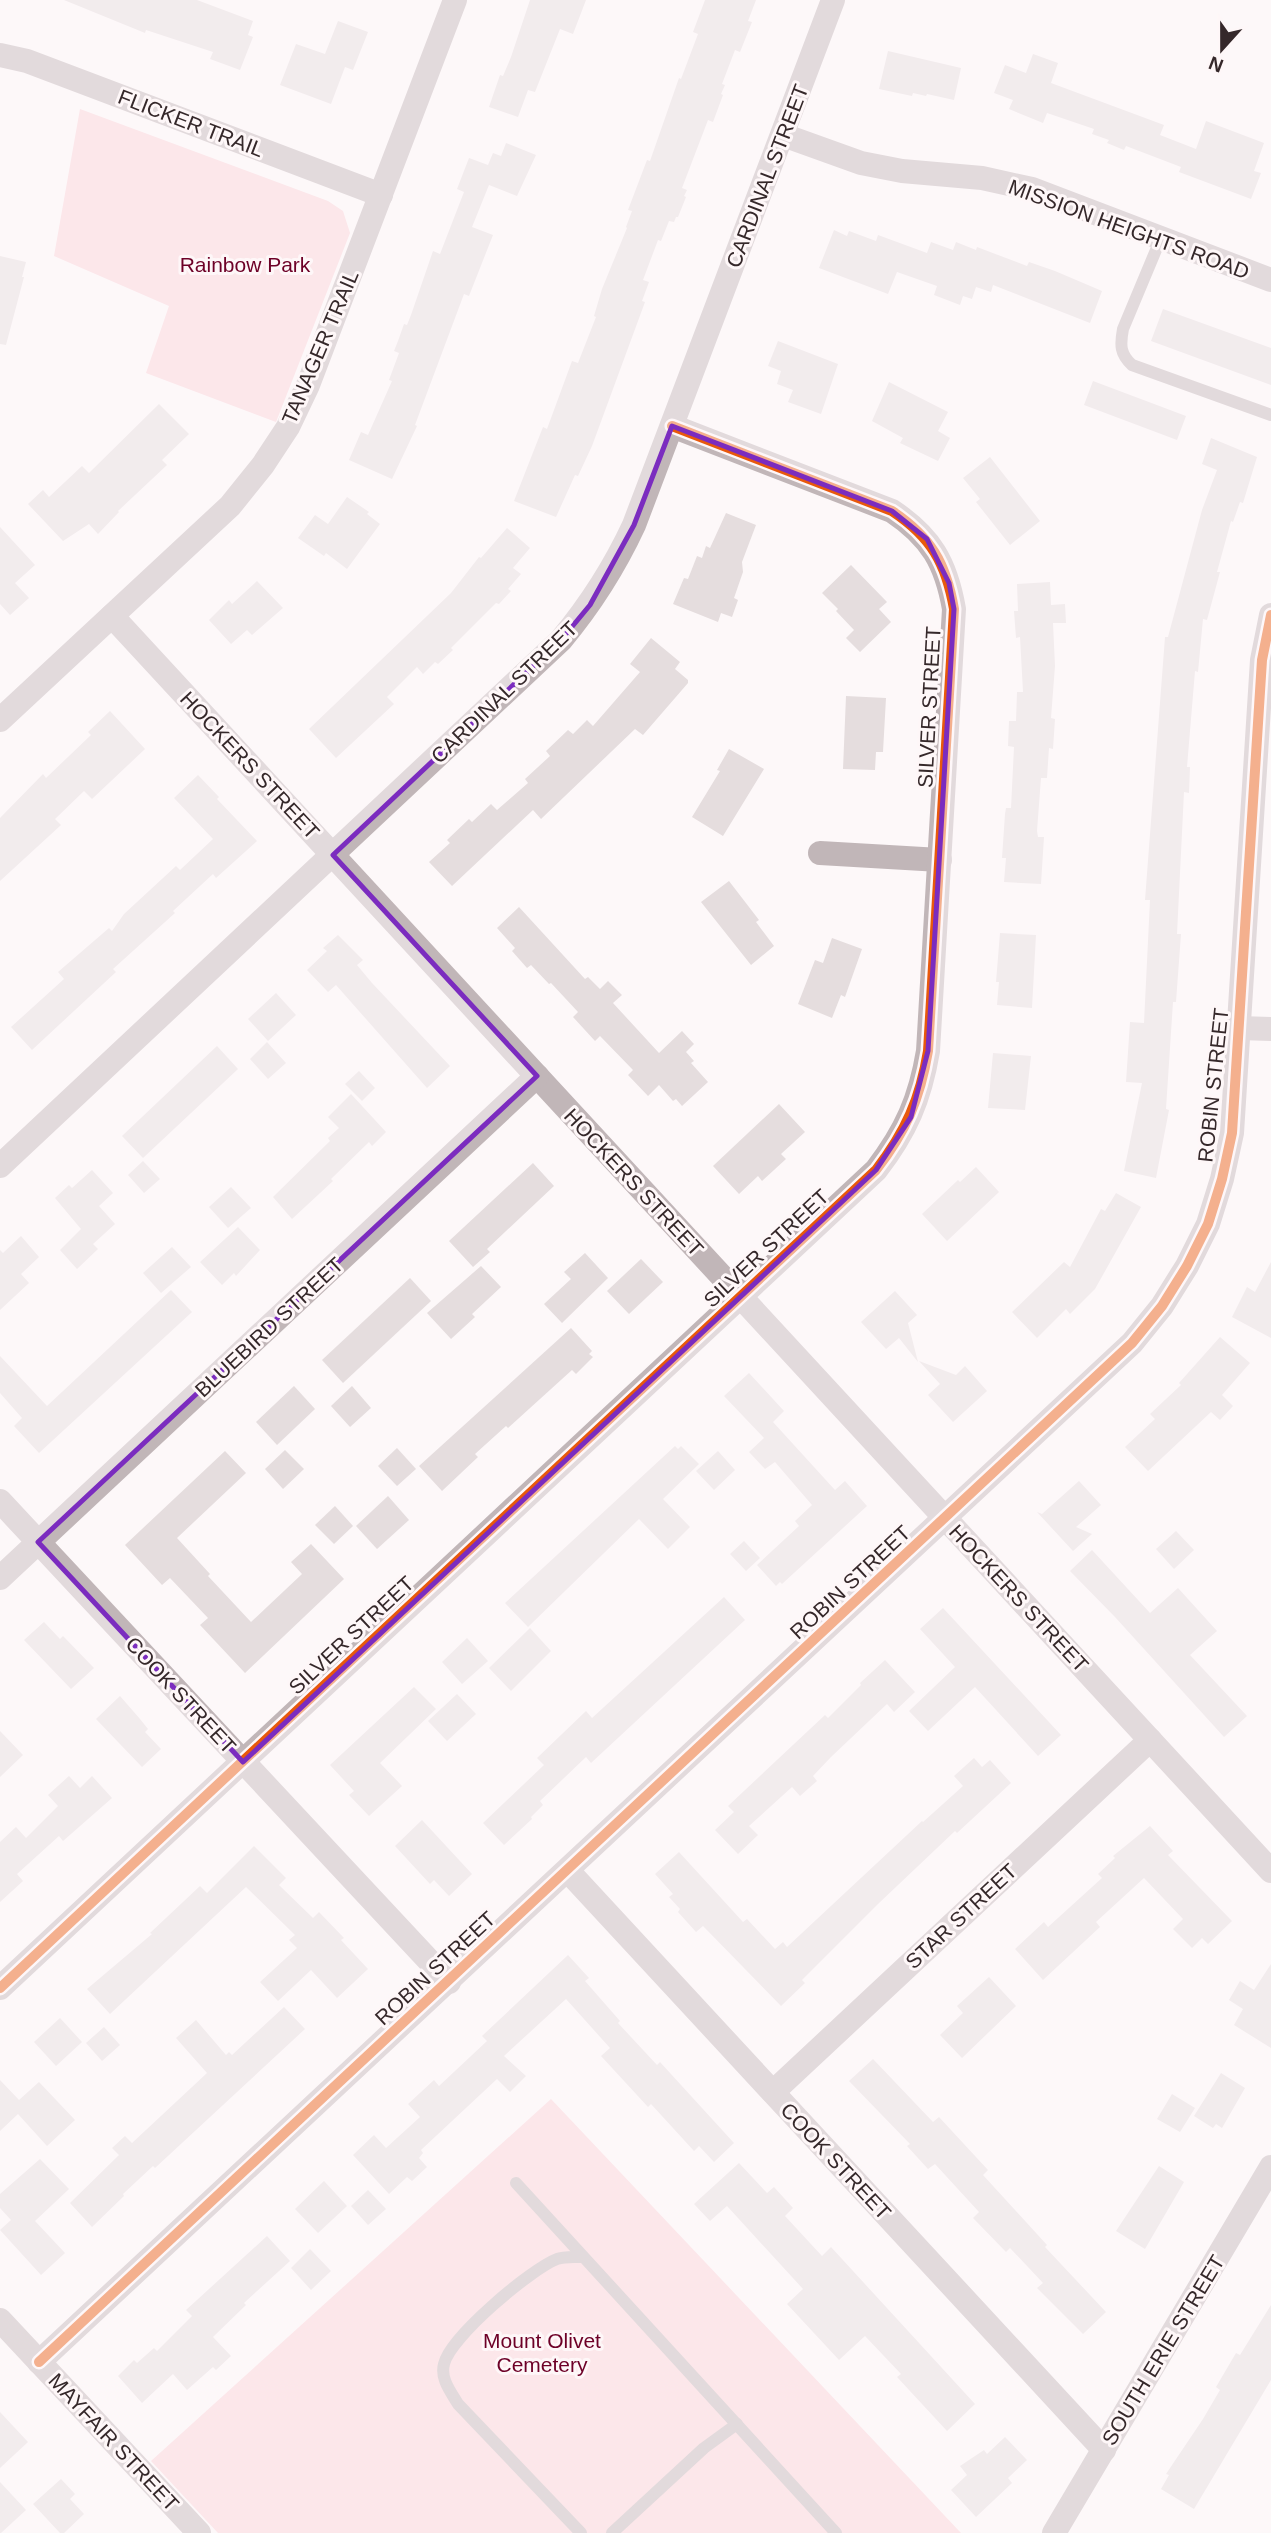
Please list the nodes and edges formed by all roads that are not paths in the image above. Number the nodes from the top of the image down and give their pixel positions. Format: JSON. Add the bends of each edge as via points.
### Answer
{"nodes":[{"id":1,"x":455,"y":0,"type":"edge"},
{"id":2,"x":833,"y":0,"type":"edge"},
{"id":3,"x":0,"y":55,"type":"edge"},
{"id":4,"x":783,"y":135,"type":"junction"},
{"id":5,"x":381,"y":195,"type":"junction"},
{"id":6,"x":1161,"y":238,"type":"junction"},
{"id":7,"x":1271,"y":280,"type":"edge"},
{"id":8,"x":1271,"y":415,"type":"edge"},
{"id":9,"x":672,"y":426,"type":"junction"},
{"id":10,"x":1271,"y":615,"type":"edge"},
{"id":11,"x":112,"y":616,"type":"junction"},
{"id":12,"x":0,"y":720,"type":"edge"},
{"id":13,"x":820,"y":853,"type":"dead end"},
{"id":14,"x":332,"y":855,"type":"junction"},
{"id":15,"x":940,"y":860,"type":"junction"},
{"id":16,"x":1239,"y":1028,"type":"junction"},
{"id":17,"x":1271,"y":1030,"type":"edge"},
{"id":18,"x":537,"y":1076,"type":"junction"},
{"id":19,"x":0,"y":1166,"type":"edge"},
{"id":20,"x":741,"y":1297,"type":"junction"},
{"id":21,"x":0,"y":1501,"type":"edge"},
{"id":22,"x":946,"y":1518,"type":"junction"},
{"id":23,"x":38,"y":1542,"type":"junction"},
{"id":24,"x":0,"y":1578,"type":"edge"},
{"id":25,"x":1150,"y":1740,"type":"junction"},
{"id":26,"x":243,"y":1762,"type":"junction"},
{"id":27,"x":568,"y":1871,"type":"junction"},
{"id":28,"x":1271,"y":1871,"type":"edge"},
{"id":29,"x":449,"y":1982,"type":"junction"},
{"id":30,"x":0,"y":1988,"type":"edge"},
{"id":31,"x":773,"y":2092,"type":"junction"},
{"id":32,"x":1271,"y":2167,"type":"edge"},
{"id":33,"x":516,"y":2183,"type":"dead end"},
{"id":34,"x":583,"y":2257,"type":"junction"},
{"id":35,"x":0,"y":2320,"type":"edge"},
{"id":36,"x":39,"y":2362,"type":"junction"},
{"id":37,"x":737,"y":2424,"type":"junction"},
{"id":38,"x":1104,"y":2450,"type":"junction"},
{"id":39,"x":199,"y":2533,"type":"edge"},
{"id":40,"x":581,"y":2533,"type":"edge"},
{"id":41,"x":612,"y":2533,"type":"edge"},
{"id":42,"x":836,"y":2533,"type":"edge"},
{"id":43,"x":1055,"y":2533,"type":"edge"}],
"edges":[{"from":1,"to":5,"type":"street","name":"TANAGER TRAIL"},
{"from":2,"to":4,"type":"street","name":"CARDINAL STREET"},
{"from":3,"to":5,"type":"street","name":"FLICKER TRAIL","via":[[27,61]]},
{"from":4,"to":6,"type":"street","name":"MISSION HEIGHTS ROAD","via":[[861,163],[1032,189]]},
{"from":4,"to":9,"type":"street","name":"CARDINAL STREET"},
{"from":5,"to":11,"type":"street","name":"TANAGER TRAIL","via":[[288,426],[230,506]]},
{"from":6,"to":7,"type":"street","name":"MISSION HEIGHTS ROAD"},
{"from":6,"to":8,"type":"lane","via":[[1123,329],[1123,358]]},
{"from":9,"to":14,"type":"street","name":"CARDINAL STREET","via":[[634,525],[590,605],[561,640]]},
{"from":9,"to":15,"type":"street","name":"SILVER STREET","via":[[892,511],[927,539],[938,556],[954,609]]},
{"from":10,"to":16,"type":"street","name":"ROBIN STREET","via":[[1262,660]]},
{"from":11,"to":12,"type":"street","name":"TANAGER TRAIL"},
{"from":11,"to":14,"type":"street","name":"HOCKERS STREET"},
{"from":13,"to":15,"type":"street"},
{"from":14,"to":18,"type":"street","name":"HOCKERS STREET"},
{"from":14,"to":19,"type":"street","name":"CARDINAL STREET"},
{"from":15,"to":20,"type":"street","name":"SILVER STREET","via":[[928,1051],[911,1117],[876,1170]]},
{"from":16,"to":17,"type":"street"},
{"from":16,"to":22,"type":"street","name":"ROBIN STREET","via":[[1232,1133],[1222,1179],[1208,1224],[1187,1266],[1132,1343]]},
{"from":18,"to":20,"type":"street","name":"HOCKERS STREET"},
{"from":18,"to":23,"type":"street","name":"BLUEBIRD STREET"},
{"from":20,"to":22,"type":"street","name":"HOCKERS STREET"},
{"from":20,"to":26,"type":"street","name":"SILVER STREET"},
{"from":21,"to":23,"type":"street","name":"COOK STREET"},
{"from":22,"to":25,"type":"street","name":"HOCKERS STREET"},
{"from":22,"to":27,"type":"street","name":"ROBIN STREET"},
{"from":23,"to":24,"type":"street","name":"BLUEBIRD STREET"},
{"from":23,"to":26,"type":"street","name":"COOK STREET"},
{"from":25,"to":28,"type":"street","name":"HOCKERS STREET"},
{"from":25,"to":31,"type":"street","name":"STAR STREET"},
{"from":26,"to":29,"type":"street","name":"COOK STREET"},
{"from":26,"to":30,"type":"street","name":"SILVER STREET"},
{"from":27,"to":29,"type":"street","name":"ROBIN STREET"},
{"from":27,"to":31,"type":"street","name":"COOK STREET"},
{"from":29,"to":36,"type":"street","name":"ROBIN STREET"},
{"from":31,"to":38,"type":"street","name":"COOK STREET"},
{"from":32,"to":38,"type":"street","name":"SOUTH ERIE STREET"},
{"from":33,"to":34,"type":"lane"},
{"from":34,"to":37,"type":"lane"},
{"from":34,"to":40,"type":"lane","via":[[559,2258],[537,2269],[454,2344],[443,2365],[446,2384],[458,2403]]},
{"from":35,"to":36,"type":"street","name":"MAYFAIR STREET"},
{"from":36,"to":39,"type":"street","name":"MAYFAIR STREET"},
{"from":37,"to":41,"type":"lane","via":[[704,2448]]},
{"from":37,"to":42,"type":"lane"},
{"from":38,"to":43,"type":"street","name":"SOUTH ERIE STREET"}]}
